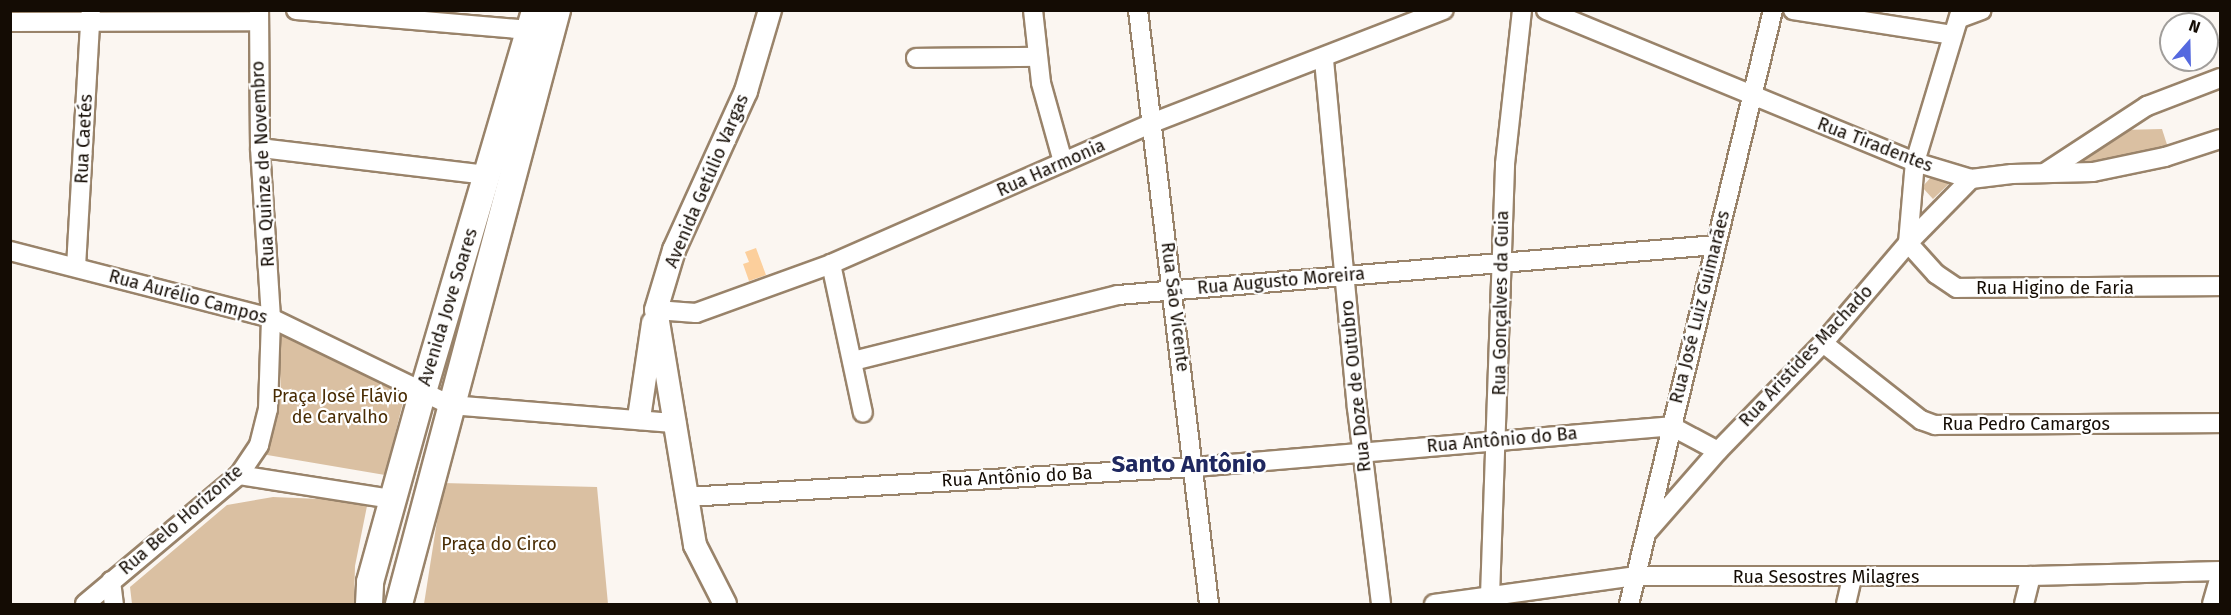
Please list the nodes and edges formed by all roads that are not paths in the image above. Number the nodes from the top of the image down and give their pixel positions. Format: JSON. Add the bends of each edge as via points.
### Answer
{"nodes":[{"id":1,"x":296,"y":10,"type":"edge"},
{"id":2,"x":557,"y":10,"type":"edge"},
{"id":3,"x":770,"y":10,"type":"edge"},
{"id":4,"x":1033,"y":10,"type":"edge"},
{"id":5,"x":1138,"y":10,"type":"edge"},
{"id":6,"x":1444,"y":10,"type":"edge"},
{"id":7,"x":1522,"y":10,"type":"edge"},
{"id":8,"x":1546,"y":10,"type":"edge"},
{"id":9,"x":1773,"y":10,"type":"edge"},
{"id":10,"x":1793,"y":10,"type":"edge"},
{"id":11,"x":1982,"y":10,"type":"edge"},
{"id":12,"x":1960,"y":14,"type":"edge"},
{"id":13,"x":258,"y":16,"type":"edge"},
{"id":14,"x":91,"y":17,"type":"edge"},
{"id":15,"x":533,"y":20,"type":"edge"},
{"id":16,"x":10,"y":22,"type":"edge"},
{"id":17,"x":1952,"y":35,"type":"junction"},
{"id":18,"x":1036,"y":57,"type":"junction"},
{"id":19,"x":916,"y":58,"type":"dead end"},
{"id":20,"x":1324,"y":60,"type":"junction"},
{"id":21,"x":2220,"y":78,"type":"edge"},
{"id":22,"x":1751,"y":97,"type":"junction"},
{"id":23,"x":1152,"y":123,"type":"junction"},
{"id":24,"x":2220,"y":139,"type":"edge"},
{"id":25,"x":261,"y":148,"type":"junction"},
{"id":26,"x":1063,"y":162,"type":"junction"},
{"id":27,"x":1915,"y":162,"type":"junction"},
{"id":28,"x":2044,"y":173,"type":"junction"},
{"id":29,"x":488,"y":175,"type":"junction"},
{"id":30,"x":1971,"y":179,"type":"junction"},
{"id":31,"x":1908,"y":243,"type":"junction"},
{"id":32,"x":1716,"y":245,"type":"junction"},
{"id":33,"x":10,"y":250,"type":"edge"},
{"id":34,"x":1500,"y":262,"type":"junction"},
{"id":35,"x":831,"y":264,"type":"junction"},
{"id":36,"x":76,"y":267,"type":"junction"},
{"id":37,"x":1344,"y":276,"type":"junction"},
{"id":38,"x":2220,"y":286,"type":"edge"},
{"id":39,"x":1173,"y":290,"type":"junction"},
{"id":40,"x":656,"y":309,"type":"junction"},
{"id":41,"x":271,"y":318,"type":"junction"},
{"id":42,"x":1823,"y":343,"type":"junction"},
{"id":43,"x":853,"y":361,"type":"junction"},
{"id":44,"x":422,"y":395,"type":"junction"},
{"id":45,"x":450,"y":405,"type":"junction"},
{"id":46,"x":864,"y":413,"type":"dead end"},
{"id":47,"x":639,"y":417,"type":"junction"},
{"id":48,"x":676,"y":423,"type":"junction"},
{"id":49,"x":2220,"y":423,"type":"edge"},
{"id":50,"x":1671,"y":426,"type":"junction"},
{"id":51,"x":1498,"y":439,"type":"junction"},
{"id":52,"x":1718,"y":451,"type":"junction"},
{"id":53,"x":1363,"y":453,"type":"junction"},
{"id":54,"x":1195,"y":466,"type":"junction"},
{"id":55,"x":239,"y":474,"type":"junction"},
{"id":56,"x":686,"y":497,"type":"junction"},
{"id":57,"x":393,"y":500,"type":"junction"},
{"id":58,"x":1644,"y":536,"type":"junction"},
{"id":59,"x":2220,"y":571,"type":"edge"},
{"id":60,"x":1635,"y":576,"type":"junction"},
{"id":61,"x":2031,"y":576,"type":"junction"},
{"id":62,"x":2220,"y":576,"type":"edge"},
{"id":63,"x":1852,"y":577,"type":"junction"},
{"id":64,"x":111,"y":580,"type":"junction"},
{"id":65,"x":1490,"y":596,"type":"junction"},
{"id":66,"x":85,"y":604,"type":"edge"},
{"id":67,"x":114,"y":604,"type":"edge"},
{"id":68,"x":369,"y":604,"type":"edge"},
{"id":69,"x":399,"y":604,"type":"edge"},
{"id":70,"x":725,"y":604,"type":"edge"},
{"id":71,"x":1209,"y":604,"type":"edge"},
{"id":72,"x":1381,"y":604,"type":"edge"},
{"id":73,"x":1434,"y":604,"type":"edge"},
{"id":74,"x":1629,"y":604,"type":"edge"},
{"id":75,"x":1846,"y":604,"type":"edge"},
{"id":76,"x":2024,"y":604,"type":"edge"},
{"id":77,"x":2212,"y":604,"type":"edge"}],
"edges":[{"from":1,"to":15,"type":"street"},
{"from":2,"to":45,"type":"main road","name":"Avenida Jove Soares"},
{"from":3,"to":40,"type":"street","name":"Avenida Getúlio Vargas","via":[[746,91],[674,250]]},
{"from":4,"to":18,"type":"street"},
{"from":5,"to":23,"type":"street","name":"Rua São Vicente"},
{"from":6,"to":20,"type":"street","name":"Rua Harmonia"},
{"from":7,"to":34,"type":"street","name":"Rua Gonçalves da Guia","via":[[1505,164]]},
{"from":8,"to":22,"type":"street","name":"Rua Tiradentes"},
{"from":9,"to":22,"type":"street","name":"Rua José Luiz Guimarães"},
{"from":10,"to":17,"type":"street"},
{"from":11,"to":12,"type":"street"},
{"from":12,"to":17,"type":"street"},
{"from":13,"to":14,"type":"street"},
{"from":13,"to":25,"type":"street","name":"Rua Quinze de Novembro"},
{"from":14,"to":16,"type":"street"},
{"from":14,"to":36,"type":"street","name":"Rua Caetés"},
{"from":15,"to":29,"type":"main road","name":"Avenida Jove Soares"},
{"from":17,"to":27,"type":"street"},
{"from":18,"to":19,"type":"street"},
{"from":18,"to":26,"type":"street"},
{"from":20,"to":23,"type":"street","name":"Rua Harmonia"},
{"from":20,"to":37,"type":"street","name":"Rua Doze de Outubro"},
{"from":21,"to":28,"type":"street","via":[[2147,106]]},
{"from":22,"to":27,"type":"street","name":"Rua Tiradentes"},
{"from":22,"to":32,"type":"street","name":"Rua José Luiz Guimarães"},
{"from":23,"to":26,"type":"street","name":"Rua Harmonia"},
{"from":23,"to":39,"type":"street","name":"Rua São Vicente"},
{"from":24,"to":28,"type":"street","name":"Rua Tiradentes","via":[[2165,157],[2093,172]]},
{"from":25,"to":29,"type":"street"},
{"from":25,"to":41,"type":"street","name":"Rua Quinze de Novembro"},
{"from":26,"to":35,"type":"street","name":"Rua Harmonia"},
{"from":27,"to":30,"type":"street","name":"Rua Tiradentes"},
{"from":27,"to":31,"type":"street"},
{"from":28,"to":30,"type":"street","name":"Rua Tiradentes"},
{"from":29,"to":44,"type":"main road","name":"Avenida Jove Soares"},
{"from":30,"to":31,"type":"street","name":"Rua Aristides Machado"},
{"from":31,"to":38,"type":"street","name":"Rua Higino de Faria","via":[[1936,274],[1957,288]]},
{"from":31,"to":42,"type":"street","name":"Rua Aristides Machado"},
{"from":32,"to":34,"type":"street","name":"Rua Augusto Moreira"},
{"from":32,"to":50,"type":"street","name":"Rua José Luiz Guimarães"},
{"from":33,"to":36,"type":"street","name":"Rua Aurélio Campos"},
{"from":34,"to":37,"type":"street","name":"Rua Augusto Moreira"},
{"from":34,"to":51,"type":"street","name":"Rua Gonçalves da Guia"},
{"from":35,"to":40,"type":"street","name":"Rua Harmonia","via":[[696,313]]},
{"from":35,"to":43,"type":"street"},
{"from":36,"to":41,"type":"street","name":"Rua Aurélio Campos"},
{"from":37,"to":39,"type":"street","name":"Rua Augusto Moreira"},
{"from":37,"to":53,"type":"street","name":"Rua Doze de Outubro"},
{"from":39,"to":43,"type":"street","name":"Rua Augusto Moreira","via":[[1118,295]]},
{"from":39,"to":54,"type":"street","name":"Rua São Vicente"},
{"from":40,"to":47,"type":"street"},
{"from":40,"to":48,"type":"street","name":"Avenida Getúlio Vargas"},
{"from":41,"to":44,"type":"street","name":"Rua Aurélio Campos"},
{"from":41,"to":55,"type":"street","name":"Rua Belo Horizonte","via":[[268,409],[259,446]]},
{"from":42,"to":49,"type":"street","name":"Rua Pedro Camargos","via":[[1921,420],[1935,425]]},
{"from":42,"to":52,"type":"street","name":"Rua Aristides Machado"},
{"from":43,"to":46,"type":"street"},
{"from":44,"to":45,"type":"street"},
{"from":44,"to":57,"type":"main road","name":"Avenida Jove Soares"},
{"from":45,"to":47,"type":"street"},
{"from":45,"to":69,"type":"main road","name":"Avenida Jove Soares"},
{"from":47,"to":48,"type":"street"},
{"from":48,"to":56,"type":"street","name":"Avenida Getúlio Vargas"},
{"from":50,"to":51,"type":"street","name":"Rua Antônio do Ba"},
{"from":50,"to":52,"type":"street"},
{"from":50,"to":58,"type":"street","name":"Rua José Luiz Guimarães"},
{"from":51,"to":53,"type":"street","name":"Rua Antônio do Ba"},
{"from":51,"to":65,"type":"street","name":"Rua Gonçalves da Guia"},
{"from":52,"to":58,"type":"street","name":"Rua Aristides Machado"},
{"from":53,"to":54,"type":"street","name":"Rua Antônio do Ba"},
{"from":53,"to":72,"type":"street","name":"Rua Doze de Outubro"},
{"from":54,"to":56,"type":"street","name":"Rua Antônio do Ba"},
{"from":54,"to":71,"type":"street","name":"Rua São Vicente"},
{"from":55,"to":57,"type":"street"},
{"from":55,"to":64,"type":"street","name":"Rua Belo Horizonte"},
{"from":56,"to":70,"type":"street","name":"Avenida Getúlio Vargas","via":[[695,545]]},
{"from":57,"to":68,"type":"main road","name":"Avenida Jove Soares","via":[[370,582]]},
{"from":58,"to":60,"type":"street","name":"Rua José Luiz Guimarães"},
{"from":59,"to":61,"type":"street","name":"Rua Sesostres Milagres"},
{"from":60,"to":63,"type":"street","name":"Rua Sesostres Milagres"},
{"from":60,"to":65,"type":"street","name":"Rua Sesostres Milagres"},
{"from":60,"to":74,"type":"street","name":"Rua José Luiz Guimarães"},
{"from":61,"to":63,"type":"street","name":"Rua Sesostres Milagres"},
{"from":61,"to":76,"type":"street"},
{"from":62,"to":77,"type":"street"},
{"from":63,"to":75,"type":"street"},
{"from":64,"to":66,"type":"street","name":"Rua Belo Horizonte"},
{"from":64,"to":67,"type":"street"},
{"from":65,"to":73,"type":"street","name":"Rua Sesostres Milagres"}]}
